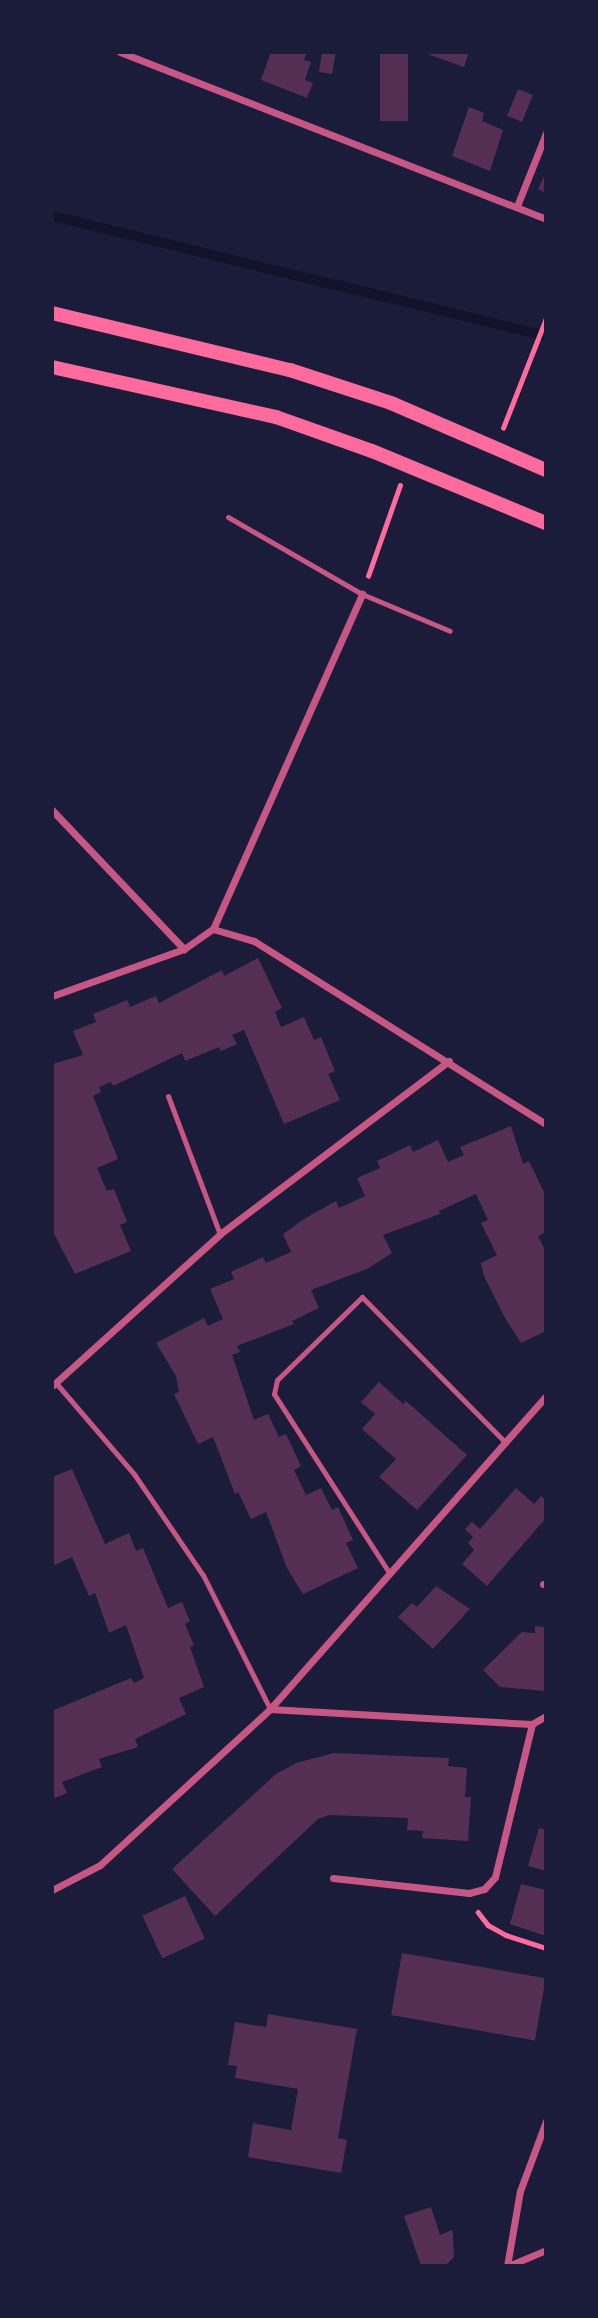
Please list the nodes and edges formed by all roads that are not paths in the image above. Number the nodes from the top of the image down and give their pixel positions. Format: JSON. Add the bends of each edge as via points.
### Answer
{"nodes":[{"id":1,"x":120,"y":52,"type":"edge"},
{"id":2,"x":545,"y":134,"type":"edge"},
{"id":3,"x":517,"y":206,"type":"junction"},
{"id":4,"x":545,"y":219,"type":"edge"},
{"id":5,"x":52,"y":313,"type":"edge"},
{"id":6,"x":52,"y":367,"type":"edge"},
{"id":7,"x":545,"y":470,"type":"edge"},
{"id":8,"x":228,"y":517,"type":"dead end"},
{"id":9,"x":545,"y":523,"type":"edge"},
{"id":10,"x":362,"y":594,"type":"junction"},
{"id":11,"x":450,"y":631,"type":"dead end"},
{"id":12,"x":52,"y":810,"type":"edge"},
{"id":13,"x":213,"y":929,"type":"junction"},
{"id":14,"x":184,"y":949,"type":"junction"},
{"id":15,"x":52,"y":996,"type":"edge"},
{"id":16,"x":449,"y":1061,"type":"junction"},
{"id":17,"x":168,"y":1096,"type":"dead end"},
{"id":18,"x":545,"y":1124,"type":"edge"},
{"id":19,"x":219,"y":1234,"type":"junction"},
{"id":20,"x":55,"y":1385,"type":"edge"},
{"id":21,"x":545,"y":1396,"type":"edge"},
{"id":22,"x":506,"y":1443,"type":"junction"},
{"id":23,"x":390,"y":1574,"type":"junction"},
{"id":24,"x":270,"y":1709,"type":"junction"},
{"id":25,"x":545,"y":1716,"type":"edge"},
{"id":26,"x":532,"y":1724,"type":"junction"},
{"id":27,"x":333,"y":1878,"type":"dead end"},
{"id":28,"x":52,"y":1890,"type":"edge"},
{"id":29,"x":545,"y":2121,"type":"edge"},
{"id":30,"x":545,"y":2249,"type":"edge"},
{"id":31,"x":507,"y":2266,"type":"edge"}],
"edges":[{"from":1,"to":3,"type":"street"},
{"from":2,"to":3,"type":"street"},
{"from":3,"to":4,"type":"street"},
{"from":5,"to":7,"type":"main road","via":[[290,370],[390,404]]},
{"from":6,"to":9,"type":"main road","via":[[276,417]]},
{"from":8,"to":10,"type":"lane"},
{"from":10,"to":11,"type":"lane"},
{"from":10,"to":13,"type":"street"},
{"from":12,"to":14,"type":"street"},
{"from":13,"to":14,"type":"street"},
{"from":13,"to":16,"type":"street","via":[[254,941]]},
{"from":14,"to":15,"type":"street"},
{"from":16,"to":18,"type":"street"},
{"from":16,"to":19,"type":"street"},
{"from":17,"to":19,"type":"lane"},
{"from":19,"to":20,"type":"street"},
{"from":20,"to":24,"type":"lane","via":[[134,1474],[203,1576]]},
{"from":21,"to":22,"type":"street"},
{"from":22,"to":23,"type":"street"},
{"from":22,"to":23,"type":"lane","via":[[362,1297],[277,1380],[274,1394]]},
{"from":23,"to":24,"type":"street"},
{"from":24,"to":26,"type":"street"},
{"from":24,"to":28,"type":"street","via":[[100,1865]]},
{"from":25,"to":26,"type":"street"},
{"from":26,"to":27,"type":"street","via":[[495,1877],[484,1889],[470,1893]]},
{"from":29,"to":31,"type":"street","via":[[520,2191]]},
{"from":30,"to":31,"type":"street"}]}
